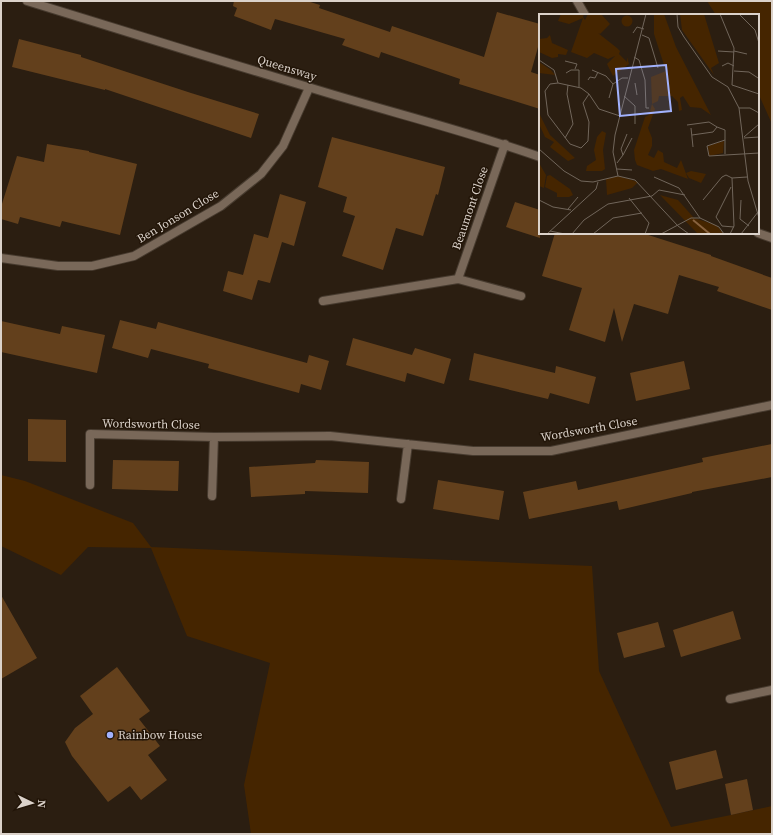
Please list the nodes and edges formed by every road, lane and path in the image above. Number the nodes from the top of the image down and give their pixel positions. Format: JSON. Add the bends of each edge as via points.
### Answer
{"nodes":[{"id":1,"x":28,"y":1,"type":"edge"},
{"id":2,"x":577,"y":1,"type":"edge"},
{"id":3,"x":584,"y":14,"type":"edge"},
{"id":4,"x":310,"y":88,"type":"junction"},
{"id":5,"x":505,"y":144,"type":"junction"},
{"id":6,"x":539,"y":156,"type":"edge"},
{"id":7,"x":759,"y":233,"type":"edge"},
{"id":8,"x":772,"y":238,"type":"edge"},
{"id":9,"x":1,"y":258,"type":"edge"},
{"id":10,"x":458,"y":279,"type":"junction"},
{"id":11,"x":521,"y":296,"type":"dead end"},
{"id":12,"x":323,"y":301,"type":"dead end"},
{"id":13,"x":772,"y":405,"type":"edge"},
{"id":14,"x":214,"y":437,"type":"junction"},
{"id":15,"x":408,"y":444,"type":"junction"},
{"id":16,"x":90,"y":485,"type":"dead end"},
{"id":17,"x":212,"y":496,"type":"dead end"},
{"id":18,"x":401,"y":499,"type":"dead end"},
{"id":19,"x":772,"y":690,"type":"edge"},
{"id":20,"x":730,"y":699,"type":"dead end"}],
"edges":[{"from":1,"to":4,"type":"street","name":"Queensway"},
{"from":2,"to":3,"type":"street"},
{"from":4,"to":5,"type":"street","name":"Queensway"},
{"from":4,"to":9,"type":"street","name":"Ben Jonson Close","via":[[283,146],[261,174],[221,206],[134,256],[92,266],[58,266]]},
{"from":5,"to":6,"type":"street","name":"Queensway"},
{"from":5,"to":10,"type":"street","name":"Beaumont Close"},
{"from":7,"to":8,"type":"street"},
{"from":10,"to":11,"type":"street"},
{"from":10,"to":12,"type":"street"},
{"from":13,"to":15,"type":"street","name":"Wordsworth Close","via":[[551,451],[473,451]]},
{"from":14,"to":15,"type":"street","name":"Wordsworth Close","via":[[330,436]]},
{"from":14,"to":16,"type":"street","name":"Wordsworth Close","via":[[90,434]]},
{"from":14,"to":17,"type":"street","name":"Wordsworth Close"},
{"from":15,"to":18,"type":"street"},
{"from":19,"to":20,"type":"street"}]}
